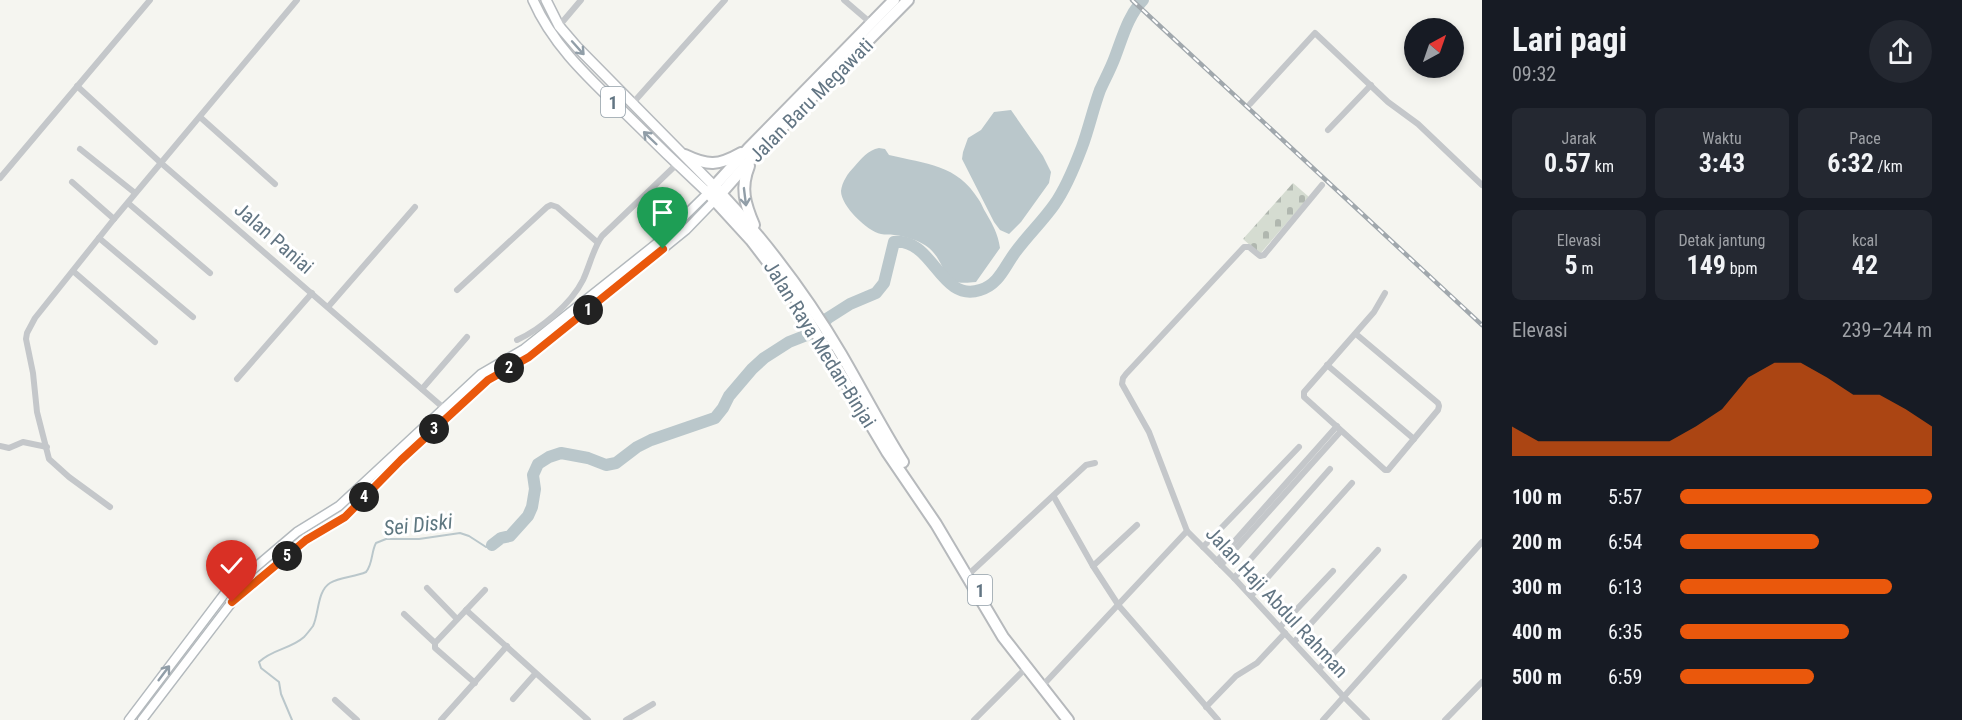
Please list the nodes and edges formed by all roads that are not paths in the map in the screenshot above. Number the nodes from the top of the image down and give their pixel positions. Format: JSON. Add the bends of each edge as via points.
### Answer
{"nodes":[{"id":1,"x":150,"y":0,"type":"edge"},
{"id":2,"x":297,"y":0,"type":"edge"},
{"id":3,"x":533,"y":0,"type":"edge"},
{"id":4,"x":546,"y":0,"type":"edge"},
{"id":5,"x":581,"y":0,"type":"edge"},
{"id":6,"x":725,"y":0,"type":"edge"},
{"id":7,"x":844,"y":0,"type":"edge"},
{"id":8,"x":894,"y":0,"type":"edge"},
{"id":9,"x":908,"y":0,"type":"edge"},
{"id":10,"x":877,"y":23,"type":"junction"},
{"id":11,"x":559,"y":26,"type":"junction"},
{"id":12,"x":1371,"y":85,"type":"junction"},
{"id":13,"x":77,"y":86,"type":"junction"},
{"id":14,"x":632,"y":104,"type":"junction"},
{"id":15,"x":1250,"y":104,"type":"dead end"},
{"id":16,"x":200,"y":117,"type":"junction"},
{"id":17,"x":1328,"y":130,"type":"dead end"},
{"id":18,"x":80,"y":149,"type":"dead end"},
{"id":19,"x":751,"y":153,"type":"junction"},
{"id":20,"x":681,"y":160,"type":"junction"},
{"id":21,"x":161,"y":163,"type":"junction"},
{"id":22,"x":0,"y":178,"type":"edge"},
{"id":23,"x":72,"y":182,"type":"dead end"},
{"id":24,"x":275,"y":184,"type":"dead end"},
{"id":25,"x":1322,"y":185,"type":"dead end"},
{"id":26,"x":1482,"y":185,"type":"edge"},
{"id":27,"x":714,"y":193,"type":"junction"},
{"id":28,"x":135,"y":194,"type":"junction"},
{"id":29,"x":128,"y":203,"type":"junction"},
{"id":30,"x":415,"y":207,"type":"dead end"},
{"id":31,"x":114,"y":219,"type":"junction"},
{"id":32,"x":758,"y":236,"type":"junction"},
{"id":33,"x":99,"y":238,"type":"junction"},
{"id":34,"x":597,"y":242,"type":"junction"},
{"id":35,"x":73,"y":271,"type":"junction"},
{"id":36,"x":210,"y":273,"type":"dead end"},
{"id":37,"x":457,"y":290,"type":"dead end"},
{"id":38,"x":312,"y":293,"type":"junction"},
{"id":39,"x":1385,"y":293,"type":"dead end"},
{"id":40,"x":327,"y":307,"type":"junction"},
{"id":41,"x":807,"y":309,"type":"junction"},
{"id":42,"x":193,"y":316,"type":"dead end"},
{"id":43,"x":552,"y":325,"type":"junction"},
{"id":44,"x":1356,"y":334,"type":"junction"},
{"id":45,"x":467,"y":337,"type":"dead end"},
{"id":46,"x":517,"y":340,"type":"dead end"},
{"id":47,"x":155,"y":342,"type":"dead end"},
{"id":48,"x":837,"y":357,"type":"junction"},
{"id":49,"x":1327,"y":365,"type":"junction"},
{"id":50,"x":237,"y":378,"type":"dead end"},
{"id":51,"x":422,"y":389,"type":"junction"},
{"id":52,"x":447,"y":411,"type":"junction"},
{"id":53,"x":1339,"y":428,"type":"junction"},
{"id":54,"x":1414,"y":439,"type":"junction"},
{"id":55,"x":0,"y":446,"type":"edge"},
{"id":56,"x":47,"y":446,"type":"junction"},
{"id":57,"x":1299,"y":447,"type":"dead end"},
{"id":58,"x":1095,"y":463,"type":"dead end"},
{"id":59,"x":1330,"y":469,"type":"dead end"},
{"id":60,"x":1352,"y":483,"type":"dead end"},
{"id":61,"x":1053,"y":497,"type":"junction"},
{"id":62,"x":110,"y":507,"type":"dead end"},
{"id":63,"x":1137,"y":525,"type":"dead end"},
{"id":64,"x":1187,"y":531,"type":"junction"},
{"id":65,"x":1482,"y":542,"type":"edge"},
{"id":66,"x":1203,"y":547,"type":"junction"},
{"id":67,"x":1378,"y":549,"type":"dead end"},
{"id":68,"x":1219,"y":563,"type":"junction"},
{"id":69,"x":1093,"y":566,"type":"junction"},
{"id":70,"x":1333,"y":571,"type":"dead end"},
{"id":71,"x":970,"y":573,"type":"junction"},
{"id":72,"x":1404,"y":577,"type":"dead end"},
{"id":73,"x":1234,"y":578,"type":"junction"},
{"id":74,"x":427,"y":588,"type":"dead end"},
{"id":75,"x":485,"y":590,"type":"dead end"},
{"id":76,"x":1251,"y":596,"type":"junction"},
{"id":77,"x":1119,"y":606,"type":"junction"},
{"id":78,"x":466,"y":610,"type":"junction"},
{"id":79,"x":404,"y":614,"type":"dead end"},
{"id":80,"x":457,"y":620,"type":"junction"},
{"id":81,"x":1282,"y":630,"type":"junction"},
{"id":82,"x":1294,"y":642,"type":"junction"},
{"id":83,"x":435,"y":643,"type":"junction"},
{"id":84,"x":507,"y":646,"type":"junction"},
{"id":85,"x":1026,"y":668,"type":"junction"},
{"id":86,"x":1319,"y":669,"type":"junction"},
{"id":87,"x":535,"y":674,"type":"junction"},
{"id":88,"x":1482,"y":682,"type":"edge"},
{"id":89,"x":475,"y":683,"type":"junction"},
{"id":90,"x":1045,"y":683,"type":"junction"},
{"id":91,"x":1051,"y":695,"type":"junction"},
{"id":92,"x":1343,"y":696,"type":"junction"},
{"id":93,"x":513,"y":699,"type":"dead end"},
{"id":94,"x":335,"y":700,"type":"dead end"},
{"id":95,"x":653,"y":704,"type":"dead end"},
{"id":96,"x":1206,"y":707,"type":"junction"},
{"id":97,"x":583,"y":719,"type":"edge"},
{"id":98,"x":129,"y":720,"type":"edge"},
{"id":99,"x":142,"y":720,"type":"edge"},
{"id":100,"x":357,"y":720,"type":"edge"},
{"id":101,"x":441,"y":720,"type":"edge"},
{"id":102,"x":626,"y":720,"type":"edge"},
{"id":103,"x":974,"y":720,"type":"edge"},
{"id":104,"x":1068,"y":720,"type":"edge"},
{"id":105,"x":1075,"y":720,"type":"edge"},
{"id":106,"x":1218,"y":720,"type":"edge"},
{"id":107,"x":1323,"y":720,"type":"edge"},
{"id":108,"x":1367,"y":720,"type":"edge"},
{"id":109,"x":1445,"y":720,"type":"edge"}],
"edges":[{"from":1,"to":13,"type":"street"},
{"from":2,"to":16,"type":"street"},
{"from":20,"to":3,"type":"main road","name":"Jalan Raya Medan-Binjai","number":"1","one_way":true,"via":[[588,77],[553,37]]},
{"from":4,"to":11,"type":"main road","name":"Jalan Raya Medan-Binjai","number":"1"},
{"from":5,"to":11,"type":"street"},
{"from":6,"to":14,"type":"street"},
{"from":7,"to":10,"type":"street"},
{"from":8,"to":10,"type":"highway","name":"Jalan Baru Megawati"},
{"from":9,"to":10,"type":"highway","name":"Jalan Baru Megawati"},
{"from":10,"to":19,"type":"highway","name":"Jalan Baru Megawati"},
{"from":11,"to":14,"type":"main road","name":"Jalan Raya Medan-Binjai","number":"1","one_way":true},
{"from":12,"to":15,"type":"street","via":[[1315,33]]},
{"from":12,"to":17,"type":"street"},
{"from":12,"to":26,"type":"street"},
{"from":13,"to":21,"type":"street","name":"Jalan Paniai"},
{"from":13,"to":22,"type":"street"},
{"from":14,"to":20,"type":"main road","name":"Jalan Raya Medan-Binjai","number":"1"},
{"from":16,"to":21,"type":"street"},
{"from":16,"to":24,"type":"street"},
{"from":18,"to":28,"type":"street"},
{"from":19,"to":20,"type":"highway","via":[[719,163]]},
{"from":19,"to":27,"type":"highway","name":"Jalan Baru Megawati"},
{"from":19,"to":32,"type":"highway","one_way":true,"via":[[743,193]]},
{"from":20,"to":27,"type":"main road","name":"Jalan Raya Medan-Binjai","number":"1"},
{"from":20,"to":34,"type":"street"},
{"from":21,"to":28,"type":"street"},
{"from":21,"to":38,"type":"street","name":"Jalan Paniai"},
{"from":23,"to":31,"type":"street"},
{"from":25,"to":64,"type":"street","via":[[1264,255],[1244,247],[1123,378],[1122,387],[1156,448]]},
{"from":27,"to":32,"type":"highway","name":"Jalan Raya Medan-Binjai","number":"1"},
{"from":27,"to":41,"type":"highway","name":"Jalan Raya Medan-Binjai","number":"1"},
{"from":27,"to":43,"type":"street","via":[[686,230]]},
{"from":28,"to":29,"type":"street"},
{"from":29,"to":31,"type":"street"},
{"from":29,"to":36,"type":"street"},
{"from":30,"to":40,"type":"street"},
{"from":31,"to":33,"type":"street"},
{"from":32,"to":41,"type":"highway","name":"Jalan Raya Medan-Binjai","number":"1","via":[[786,270]]},
{"from":33,"to":35,"type":"street"},
{"from":33,"to":42,"type":"street"},
{"from":34,"to":37,"type":"street","via":[[552,205]]},
{"from":34,"to":43,"type":"street","via":[[583,281]]},
{"from":35,"to":47,"type":"street"},
{"from":35,"to":56,"type":"street","via":[[35,318],[26,339],[37,411]]},
{"from":38,"to":40,"type":"street","name":"Jalan Paniai"},
{"from":38,"to":50,"type":"street"},
{"from":39,"to":44,"type":"street"},
{"from":40,"to":51,"type":"street","name":"Jalan Paniai"},
{"from":41,"to":48,"type":"highway","name":"Jalan Raya Medan-Binjai","number":"1"},
{"from":43,"to":46,"type":"street"},
{"from":43,"to":52,"type":"street","via":[[529,357],[488,380]]},
{"from":44,"to":49,"type":"street"},
{"from":44,"to":54,"type":"street","via":[[1438,403],[1438,410]]},
{"from":45,"to":51,"type":"street"},
{"from":48,"to":71,"type":"highway","name":"Jalan Raya Medan-Binjai","number":"1"},
{"from":48,"to":85,"type":"highway","name":"Jalan Raya Medan-Binjai","number":"1","via":[[887,452]]},
{"from":49,"to":53,"type":"street","via":[[1304,397]]},
{"from":49,"to":54,"type":"street"},
{"from":51,"to":52,"type":"street","name":"Jalan Paniai"},
{"from":98,"to":52,"type":"street","one_way":true,"via":[[225,593],[297,532],[339,506]]},
{"from":52,"to":99,"type":"street","via":[[345,517],[306,540],[232,602]]},
{"from":53,"to":54,"type":"street","via":[[1385,470]]},
{"from":53,"to":68,"type":"street"},
{"from":55,"to":56,"type":"street","via":[[9,448],[25,442]]},
{"from":56,"to":62,"type":"street","via":[[51,462]]},
{"from":57,"to":66,"type":"street"},
{"from":58,"to":61,"type":"street","via":[[1086,465]]},
{"from":59,"to":73,"type":"street"},
{"from":60,"to":76,"type":"street"},
{"from":61,"to":69,"type":"street"},
{"from":61,"to":71,"type":"street"},
{"from":63,"to":69,"type":"street"},
{"from":64,"to":66,"type":"street","name":"Jalan Haji Abdul Rahman"},
{"from":64,"to":77,"type":"street"},
{"from":65,"to":92,"type":"street"},
{"from":66,"to":68,"type":"street","name":"Jalan Haji Abdul Rahman"},
{"from":67,"to":82,"type":"street"},
{"from":68,"to":73,"type":"street","name":"Jalan Haji Abdul Rahman"},
{"from":69,"to":77,"type":"street"},
{"from":70,"to":81,"type":"street"},
{"from":71,"to":90,"type":"highway","name":"Jalan Raya Medan-Binjai","number":"1"},
{"from":72,"to":86,"type":"street"},
{"from":73,"to":76,"type":"street","name":"Jalan Haji Abdul Rahman"},
{"from":74,"to":80,"type":"street"},
{"from":75,"to":78,"type":"street"},
{"from":76,"to":81,"type":"street","name":"Jalan Haji Abdul Rahman"},
{"from":77,"to":90,"type":"street"},
{"from":77,"to":96,"type":"street"},
{"from":78,"to":80,"type":"street"},
{"from":78,"to":84,"type":"street"},
{"from":79,"to":83,"type":"street"},
{"from":80,"to":83,"type":"street"},
{"from":81,"to":82,"type":"street","name":"Jalan Haji Abdul Rahman"},
{"from":81,"to":96,"type":"street","via":[[1257,663],[1236,676]]},
{"from":82,"to":86,"type":"street","name":"Jalan Haji Abdul Rahman"},
{"from":83,"to":89,"type":"street","via":[[435,648]]},
{"from":84,"to":87,"type":"street"},
{"from":84,"to":89,"type":"street"},
{"from":85,"to":91,"type":"highway","name":"Jalan Raya Medan-Binjai","number":"1"},
{"from":85,"to":103,"type":"street"},
{"from":86,"to":92,"type":"street","name":"Jalan Haji Abdul Rahman"},
{"from":87,"to":93,"type":"street"},
{"from":87,"to":97,"type":"street"},
{"from":88,"to":109,"type":"street"},
{"from":89,"to":101,"type":"street"},
{"from":90,"to":91,"type":"highway","name":"Jalan Raya Medan-Binjai","number":"1"},
{"from":91,"to":104,"type":"highway","name":"Jalan Raya Medan-Binjai","number":"1"},
{"from":91,"to":105,"type":"highway","name":"Jalan Raya Medan-Binjai","number":"1"},
{"from":92,"to":107,"type":"street"},
{"from":92,"to":108,"type":"street","name":"Jalan Haji Abdul Rahman"},
{"from":94,"to":100,"type":"street"},
{"from":95,"to":102,"type":"street"},
{"from":96,"to":106,"type":"street"}]}
